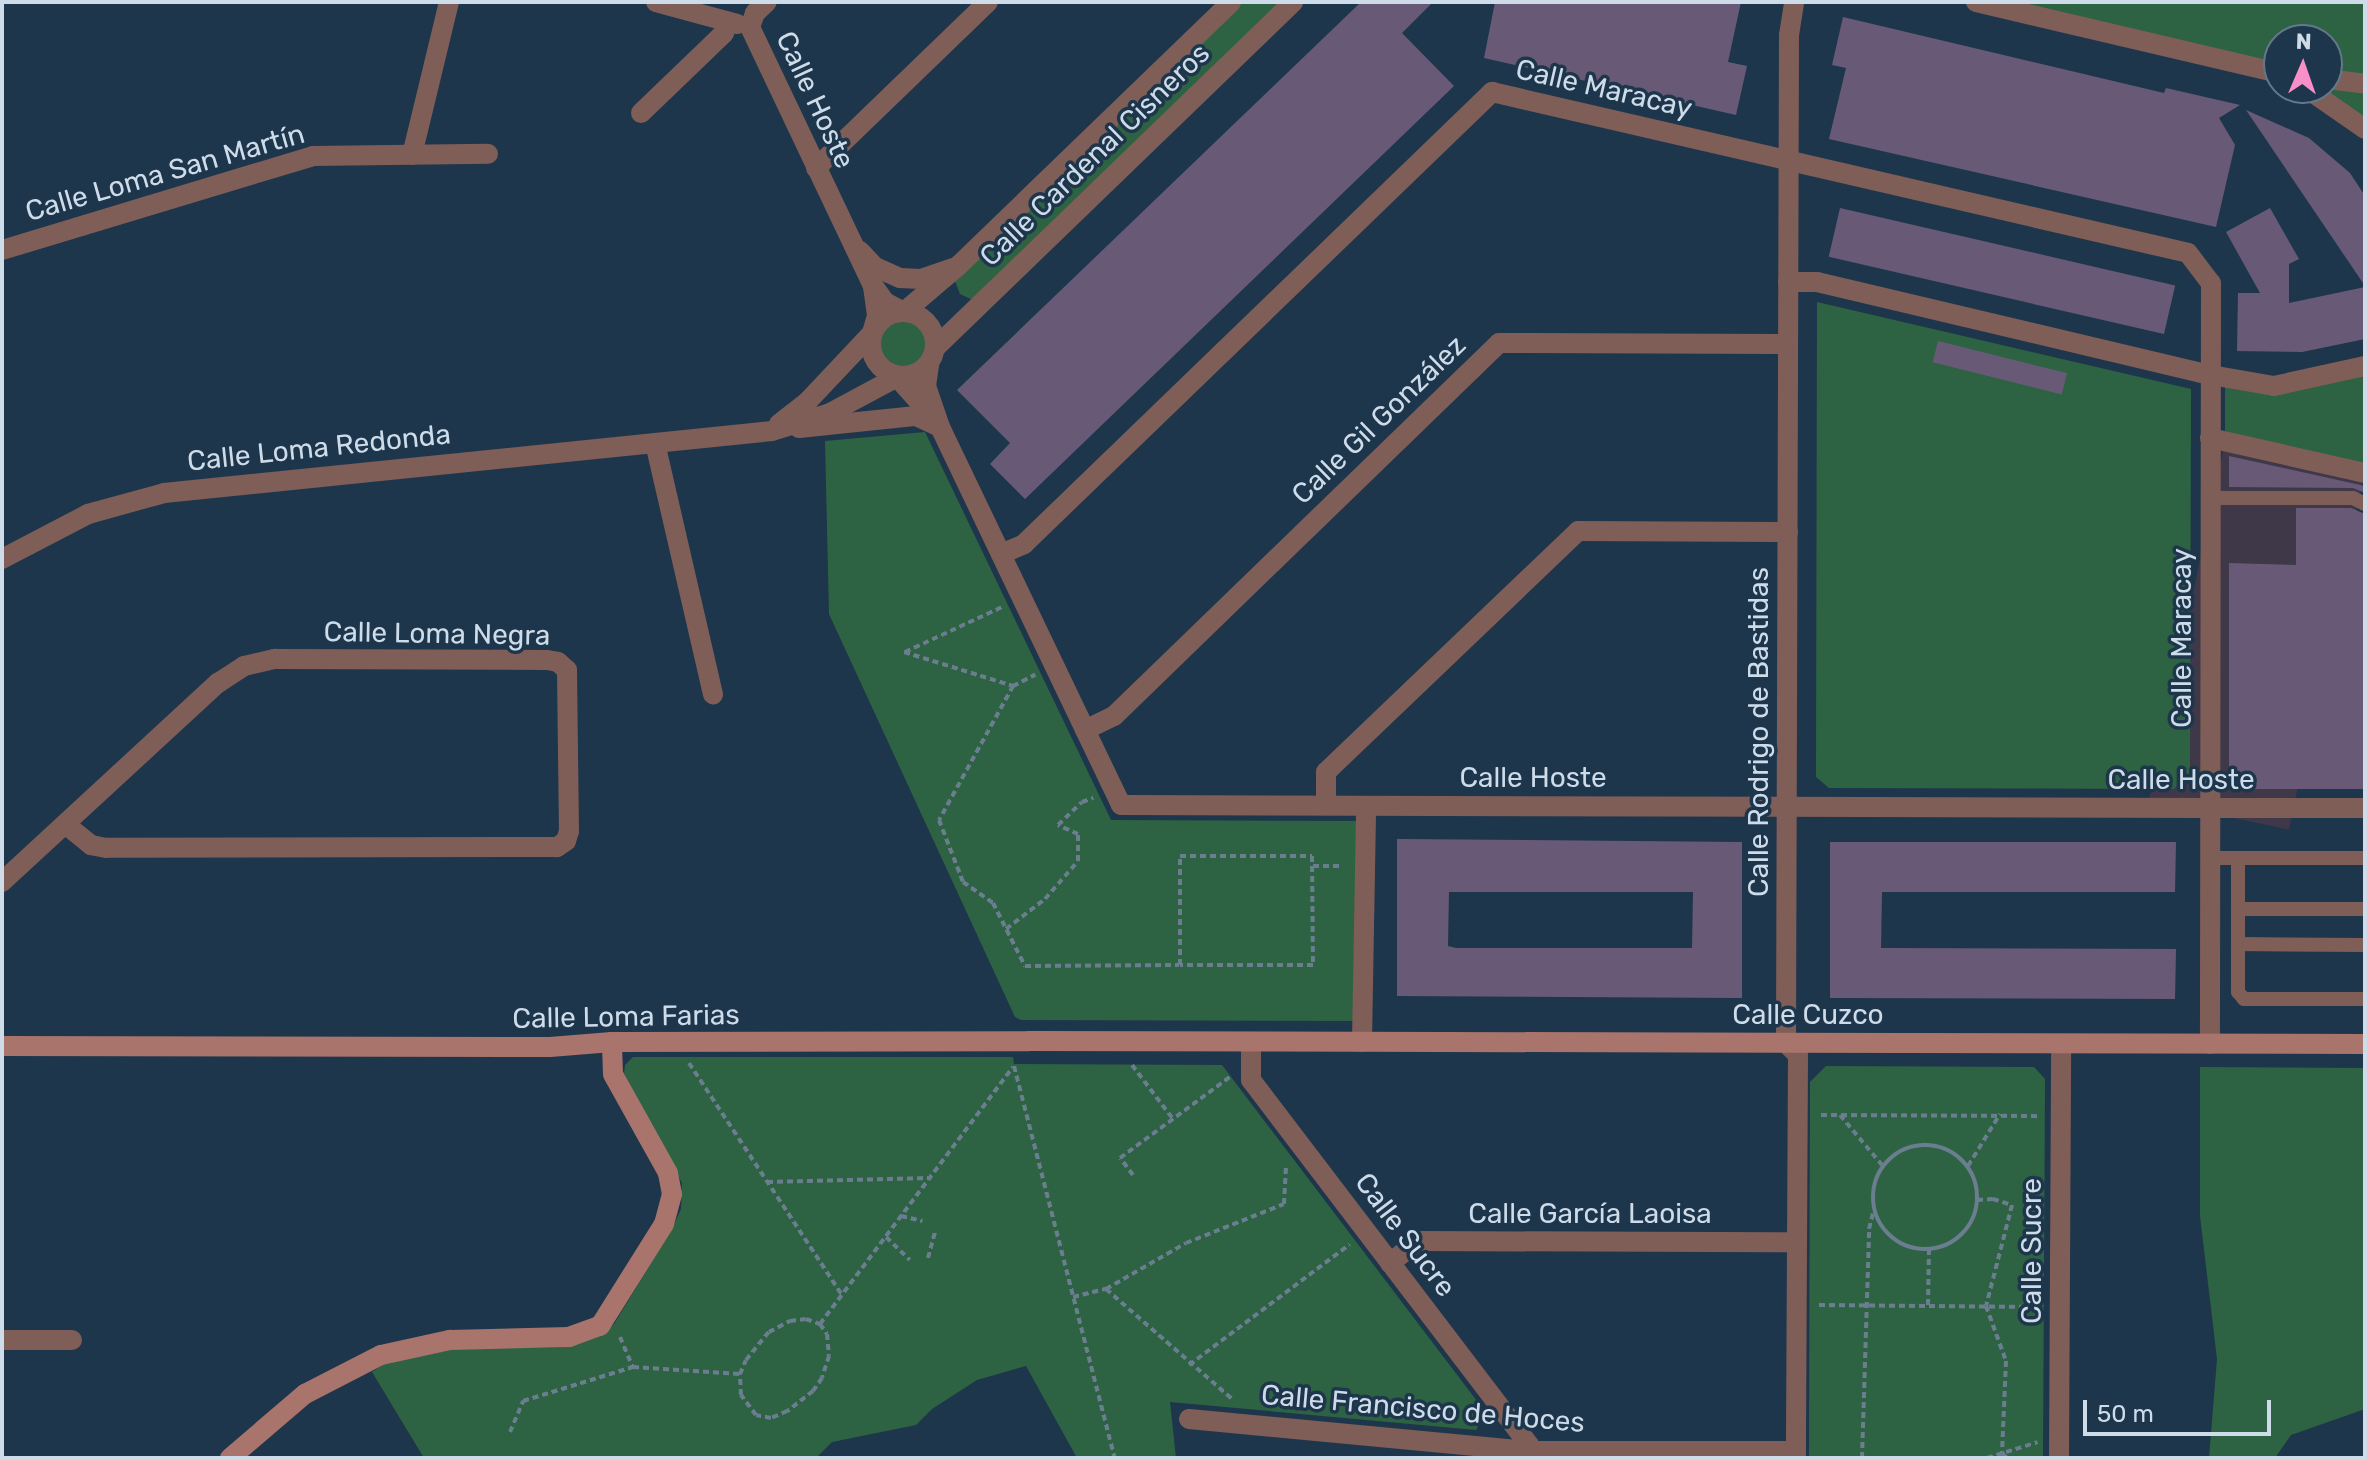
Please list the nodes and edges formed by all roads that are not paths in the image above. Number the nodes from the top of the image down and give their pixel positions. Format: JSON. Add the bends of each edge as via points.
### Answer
{"nodes":[{"id":1,"x":449,"y":2,"type":"edge"},
{"id":2,"x":656,"y":2,"type":"edge"},
{"id":3,"x":767,"y":2,"type":"edge"},
{"id":4,"x":988,"y":2,"type":"edge"},
{"id":5,"x":1231,"y":2,"type":"edge"},
{"id":6,"x":1293,"y":2,"type":"edge"},
{"id":7,"x":1794,"y":2,"type":"edge"},
{"id":8,"x":1976,"y":2,"type":"edge"},
{"id":9,"x":727,"y":21,"type":"junction"},
{"id":10,"x":750,"y":27,"type":"junction"},
{"id":11,"x":2263,"y":70,"type":"edge"},
{"id":12,"x":2343,"y":81,"type":"edge"},
{"id":13,"x":2365,"y":84,"type":"edge"},
{"id":14,"x":2329,"y":104,"type":"edge"},
{"id":15,"x":641,"y":113,"type":"dead end"},
{"id":16,"x":2365,"y":129,"type":"edge"},
{"id":17,"x":488,"y":154,"type":"dead end"},
{"id":18,"x":412,"y":155,"type":"junction"},
{"id":19,"x":1789,"y":161,"type":"junction"},
{"id":20,"x":816,"y":168,"type":"junction"},
{"id":21,"x":848,"y":234,"type":"junction"},
{"id":22,"x":2,"y":250,"type":"edge"},
{"id":23,"x":957,"y":267,"type":"junction"},
{"id":24,"x":1788,"y":282,"type":"junction"},
{"id":25,"x":872,"y":284,"type":"junction"},
{"id":26,"x":904,"y":312,"type":"junction"},
{"id":27,"x":872,"y":333,"type":"junction"},
{"id":28,"x":1788,"y":344,"type":"junction"},
{"id":29,"x":932,"y":356,"type":"junction"},
{"id":30,"x":2365,"y":366,"type":"edge"},
{"id":31,"x":2211,"y":375,"type":"junction"},
{"id":32,"x":897,"y":377,"type":"junction"},
{"id":33,"x":812,"y":416,"type":"junction"},
{"id":34,"x":940,"y":427,"type":"junction"},
{"id":35,"x":748,"y":433,"type":"junction"},
{"id":36,"x":2210,"y":438,"type":"junction"},
{"id":37,"x":655,"y":443,"type":"junction"},
{"id":38,"x":2365,"y":473,"type":"edge"},
{"id":39,"x":2210,"y":498,"type":"junction"},
{"id":40,"x":2365,"y":504,"type":"edge"},
{"id":41,"x":1788,"y":532,"type":"junction"},
{"id":42,"x":1001,"y":554,"type":"junction"},
{"id":43,"x":2,"y":559,"type":"edge"},
{"id":44,"x":713,"y":694,"type":"dead end"},
{"id":45,"x":1085,"y":730,"type":"junction"},
{"id":46,"x":1326,"y":805,"type":"junction"},
{"id":47,"x":1366,"y":806,"type":"junction"},
{"id":48,"x":1787,"y":807,"type":"junction"},
{"id":49,"x":2210,"y":808,"type":"junction"},
{"id":50,"x":2365,"y":808,"type":"edge"},
{"id":51,"x":65,"y":824,"type":"junction"},
{"id":52,"x":2210,"y":858,"type":"junction"},
{"id":53,"x":2238,"y":858,"type":"junction"},
{"id":54,"x":2365,"y":858,"type":"edge"},
{"id":55,"x":2,"y":882,"type":"edge"},
{"id":56,"x":2238,"y":909,"type":"junction"},
{"id":57,"x":2365,"y":909,"type":"edge"},
{"id":58,"x":2238,"y":944,"type":"junction"},
{"id":59,"x":2365,"y":945,"type":"edge"},
{"id":60,"x":2365,"y":999,"type":"edge"},
{"id":61,"x":612,"y":1042,"type":"junction"},
{"id":62,"x":1251,"y":1042,"type":"junction"},
{"id":63,"x":1362,"y":1042,"type":"junction"},
{"id":64,"x":1786,"y":1043,"type":"junction"},
{"id":65,"x":2210,"y":1044,"type":"junction"},
{"id":66,"x":2365,"y":1044,"type":"edge"},
{"id":67,"x":2061,"y":1045,"type":"junction"},
{"id":68,"x":2,"y":1046,"type":"edge"},
{"id":69,"x":1797,"y":1242,"type":"junction"},
{"id":70,"x":1390,"y":1263,"type":"junction"},
{"id":71,"x":2,"y":1340,"type":"edge"},
{"id":72,"x":72,"y":1340,"type":"dead end"},
{"id":73,"x":1189,"y":1419,"type":"dead end"},
{"id":74,"x":1528,"y":1454,"type":"edge"},
{"id":75,"x":1796,"y":1455,"type":"edge"},
{"id":76,"x":230,"y":1458,"type":"edge"},
{"id":77,"x":2059,"y":1458,"type":"edge"}],
"edges":[{"from":1,"to":18,"type":"street"},
{"from":2,"to":9,"type":"street","name":"Calle Hoste"},
{"from":3,"to":10,"type":"street"},
{"from":4,"to":20,"type":"street"},
{"from":5,"to":23,"type":"street","name":"Calle Cardenal Cisneros"},
{"from":6,"to":29,"type":"street","name":"Calle Cardenal Cisneros"},
{"from":7,"to":19,"type":"street","name":"Calle Rodrigo de Bastidas","via":[[1789,24]]},
{"from":8,"to":11,"type":"street"},
{"from":9,"to":10,"type":"street","name":"Calle Hoste"},
{"from":9,"to":15,"type":"street","via":[[724,33]]},
{"from":10,"to":20,"type":"street","name":"Calle Hoste"},
{"from":12,"to":13,"type":"street"},
{"from":14,"to":16,"type":"street"},
{"from":17,"to":18,"type":"street","name":"Calle Loma San Martín"},
{"from":18,"to":22,"type":"street","name":"Calle Loma San Martín","via":[[313,156]]},
{"from":19,"to":24,"type":"street","name":"Calle Rodrigo de Bastidas"},
{"from":19,"to":31,"type":"street","name":"Calle Maracay","via":[[2188,253],[2211,283]]},
{"from":19,"to":42,"type":"street","name":"Calle Maracay","via":[[1492,92],[1024,544]]},
{"from":20,"to":21,"type":"street","name":"Calle Hoste"},
{"from":21,"to":23,"type":"street","via":[[868,261],[891,276],[921,279]]},
{"from":21,"to":25,"type":"street","name":"Calle Hoste"},
{"from":23,"to":26,"type":"street","name":"Calle Cardenal Cisneros"},
{"from":24,"to":28,"type":"street","name":"Calle Rodrigo de Bastidas"},
{"from":24,"to":31,"type":"street","via":[[1817,282]]},
{"from":25,"to":26,"type":"street","name":"Calle Hoste","via":[[885,302]]},
{"from":25,"to":27,"type":"street","name":"Calle Hoste","via":[[877,315]]},
{"from":26,"to":27,"type":"street","via":[[881,320]]},
{"from":26,"to":29,"type":"street","via":[[925,320],[934,333]]},
{"from":27,"to":32,"type":"street","via":[[877,364]]},
{"from":27,"to":33,"type":"street"},
{"from":28,"to":41,"type":"street","name":"Calle Rodrigo de Bastidas"},
{"from":28,"to":45,"type":"street","name":"Calle Gil González","via":[[1499,343],[1114,716]]},
{"from":29,"to":32,"type":"street","via":[[914,375]]},
{"from":29,"to":34,"type":"street","name":"Calle Hoste","via":[[926,386]]},
{"from":30,"to":31,"type":"street","via":[[2274,386]]},
{"from":31,"to":36,"type":"street","name":"Calle Maracay"},
{"from":32,"to":33,"type":"street"},
{"from":32,"to":34,"type":"street","name":"Calle Hoste"},
{"from":33,"to":34,"type":"street","via":[[916,416]]},
{"from":33,"to":35,"type":"street","name":"Calle Loma Redonda"},
{"from":33,"to":35,"type":"street","name":"Calle Loma Redonda","via":[[772,431]]},
{"from":34,"to":42,"type":"street","name":"Calle Hoste"},
{"from":35,"to":37,"type":"street","name":"Calle Loma Redonda"},
{"from":36,"to":38,"type":"street"},
{"from":36,"to":39,"type":"street","name":"Calle Maracay"},
{"from":37,"to":43,"type":"street","name":"Calle Loma Redonda","via":[[164,493],[88,514]]},
{"from":37,"to":44,"type":"street"},
{"from":39,"to":40,"type":"lane","via":[[2353,498]]},
{"from":39,"to":49,"type":"street","name":"Calle Maracay"},
{"from":41,"to":46,"type":"street","via":[[1578,531],[1326,772]]},
{"from":41,"to":48,"type":"street","name":"Calle Rodrigo de Bastidas"},
{"from":42,"to":45,"type":"street","name":"Calle Hoste"},
{"from":45,"to":46,"type":"street","name":"Calle Hoste","via":[[1121,805]]},
{"from":46,"to":47,"type":"street","name":"Calle Hoste"},
{"from":47,"to":48,"type":"street","name":"Calle Hoste"},
{"from":47,"to":63,"type":"street"},
{"from":48,"to":49,"type":"street","name":"Calle Hoste"},
{"from":48,"to":64,"type":"street","name":"Calle Rodrigo de Bastidas"},
{"from":49,"to":50,"type":"street","name":"Calle Hoste"},
{"from":49,"to":52,"type":"street","name":"Calle Maracay"},
{"from":51,"to":51,"type":"street","name":"Calle Loma Negra","via":[[91,845],[106,848],[557,847],[569,831],[567,670],[547,660],[255,662],[218,683]]},
{"from":51,"to":55,"type":"street","name":"Calle Loma Negra"},
{"from":52,"to":53,"type":"lane"},
{"from":52,"to":65,"type":"street","name":"Calle Maracay"},
{"from":53,"to":54,"type":"lane"},
{"from":53,"to":56,"type":"lane"},
{"from":56,"to":57,"type":"lane"},
{"from":56,"to":58,"type":"lane"},
{"from":58,"to":59,"type":"lane"},
{"from":58,"to":60,"type":"lane","via":[[2238,992],[2244,999]]},
{"from":61,"to":62,"type":"main road","name":"Calle Loma Farias"},
{"from":61,"to":68,"type":"main road","name":"Calle Loma Farias","via":[[550,1047]]},
{"from":61,"to":76,"type":"main road","via":[[613,1074],[668,1173],[672,1194],[664,1224],[600,1326],[569,1337],[450,1340],[381,1355],[305,1394]]},
{"from":62,"to":63,"type":"main road","name":"Calle Cuzco"},
{"from":62,"to":70,"type":"street","name":"Calle Sucre","via":[[1251,1080]]},
{"from":63,"to":64,"type":"main road","name":"Calle Cuzco"},
{"from":64,"to":67,"type":"main road","name":"Calle Cuzco"},
{"from":64,"to":69,"type":"street","name":"Calle Rodrigo de Bastidas","via":[[1798,1055]]},
{"from":65,"to":66,"type":"main road","name":"Calle Cuzco"},
{"from":65,"to":67,"type":"main road","name":"Calle Cuzco"},
{"from":67,"to":77,"type":"street","name":"Calle Sucre"},
{"from":69,"to":70,"type":"street","name":"Calle García Laoisa","via":[[1418,1241]]},
{"from":69,"to":75,"type":"street","name":"Calle Rodrigo de Bastidas"},
{"from":70,"to":74,"type":"street","name":"Calle Sucre","via":[[1529,1445]]},
{"from":71,"to":72,"type":"street"},
{"from":73,"to":74,"type":"street","name":"Calle Francisco de Hoces"},
{"from":74,"to":75,"type":"street","name":"Calle Francisco de Hoces"}]}
